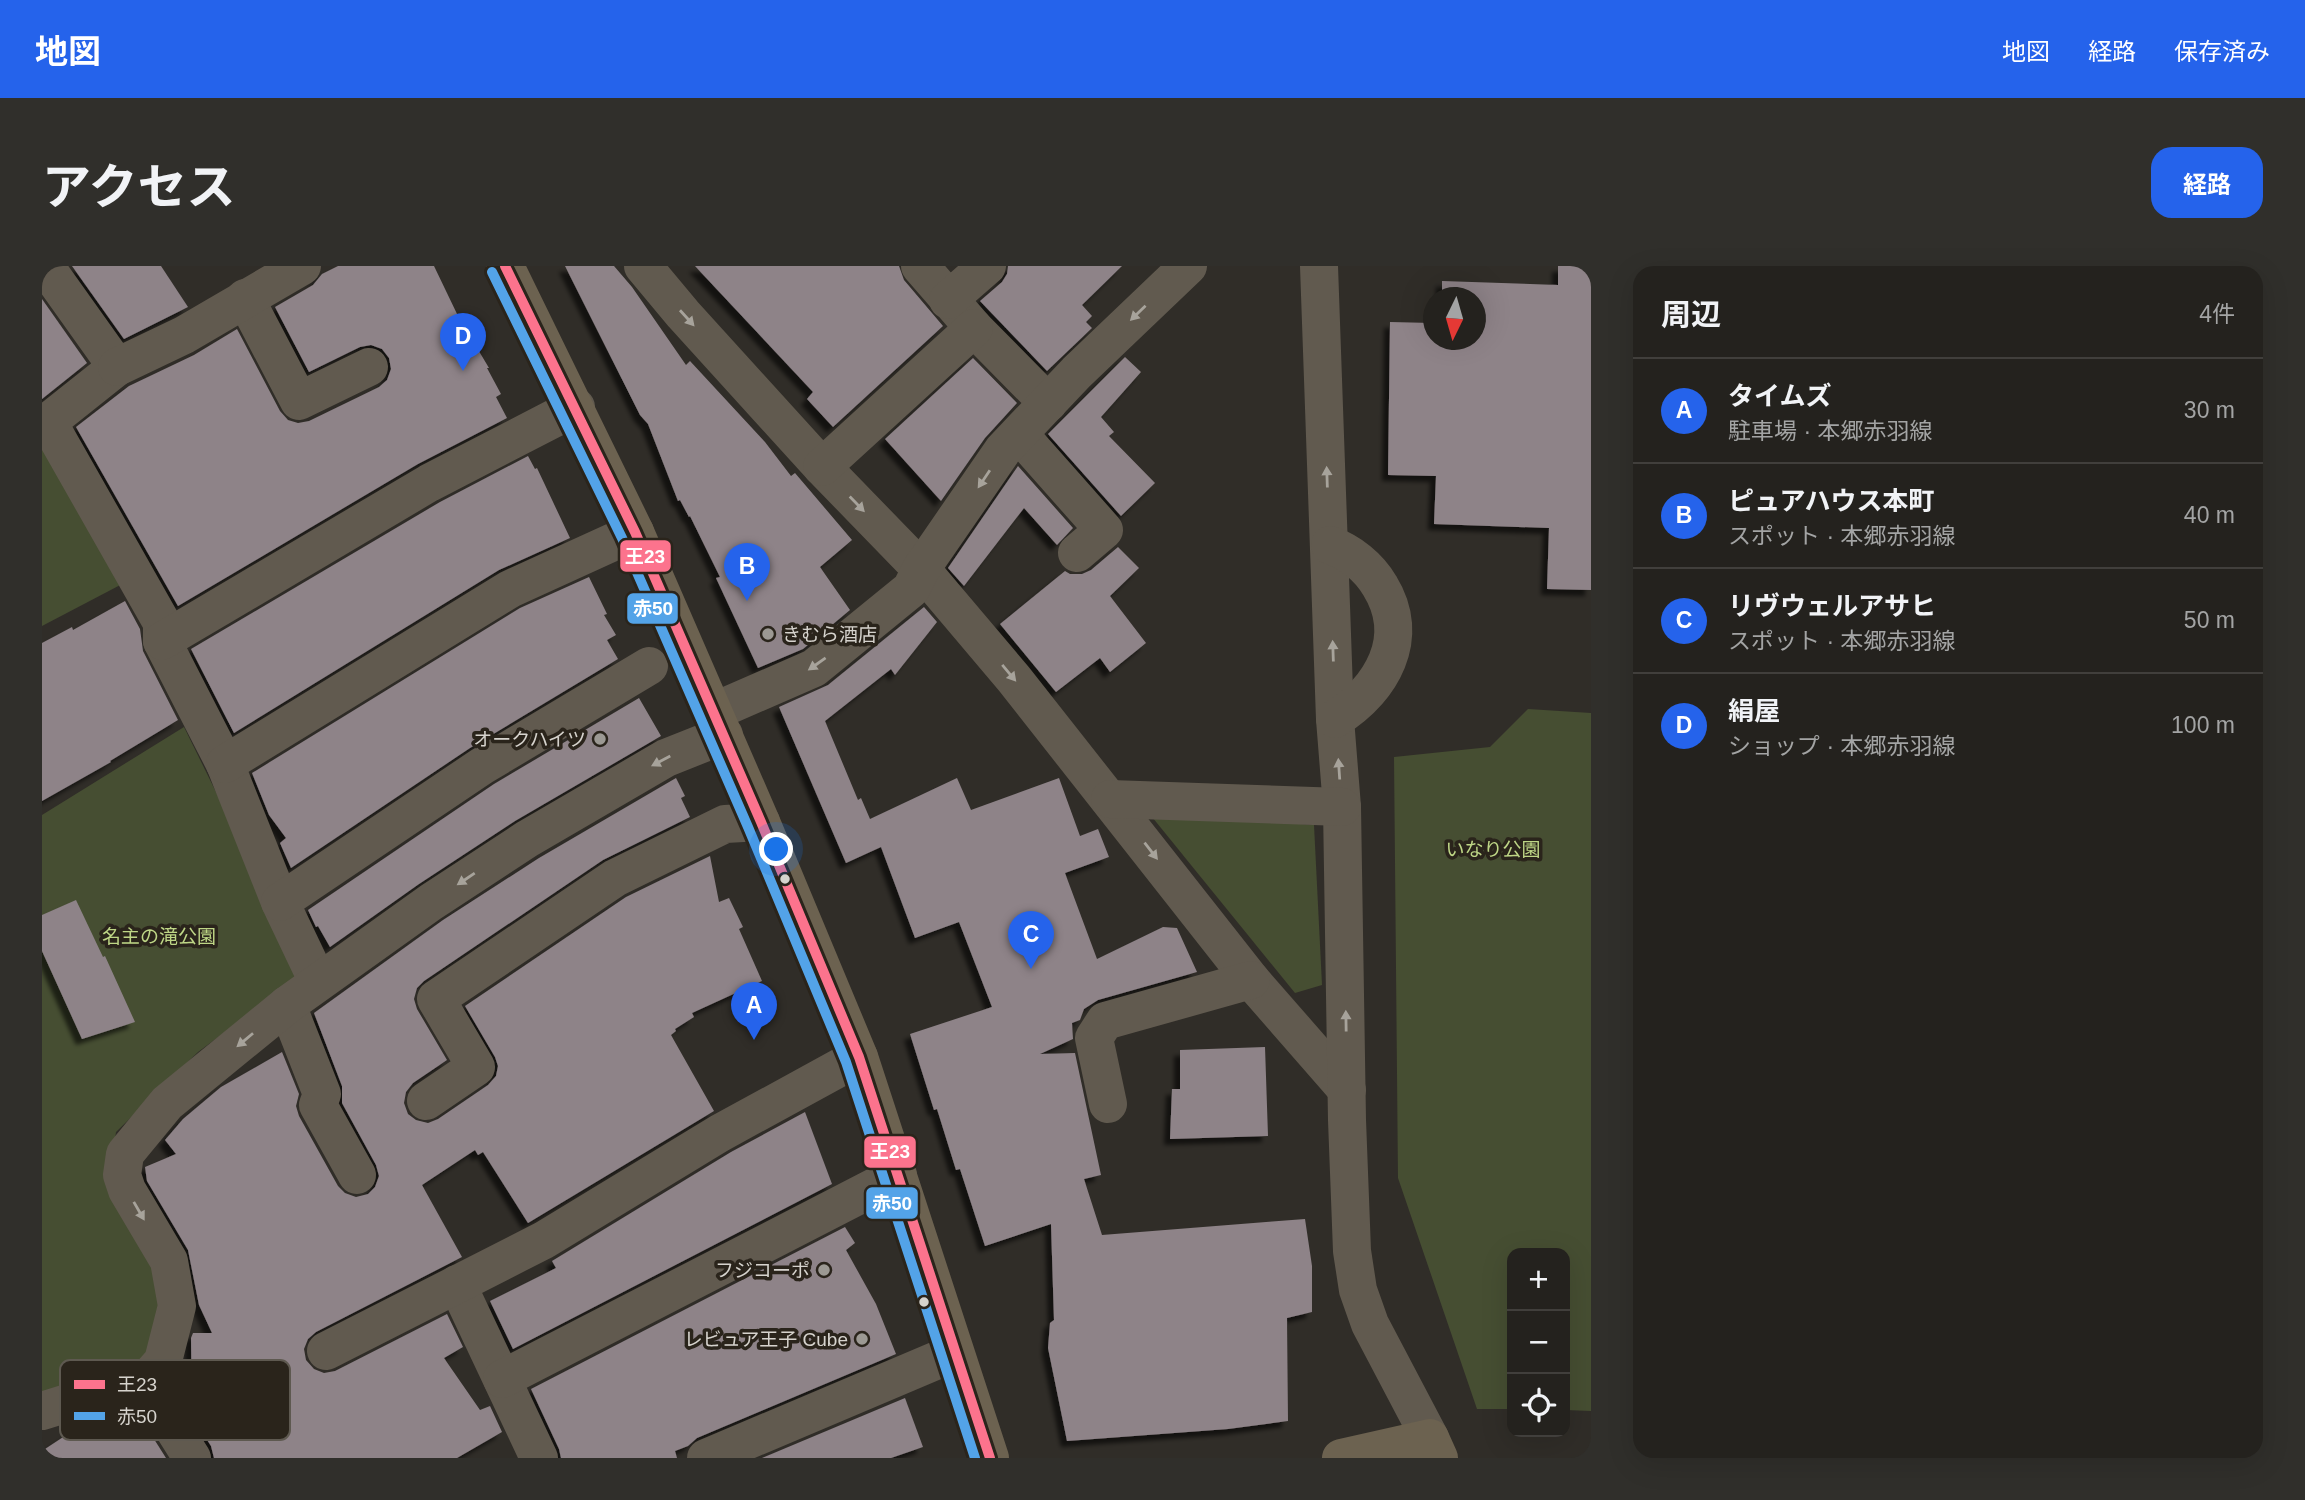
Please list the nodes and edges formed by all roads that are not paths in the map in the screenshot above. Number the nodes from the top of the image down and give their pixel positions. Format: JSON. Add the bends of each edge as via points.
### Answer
{"nodes":[{"id":1,"x":45,"y":266,"type":"edge"},
{"id":2,"x":302,"y":266,"type":"edge"},
{"id":3,"x":505,"y":266,"type":"edge"},
{"id":4,"x":643,"y":266,"type":"edge"},
{"id":5,"x":920,"y":266,"type":"edge"},
{"id":6,"x":987,"y":266,"type":"edge"},
{"id":7,"x":1188,"y":266,"type":"edge"},
{"id":8,"x":1319,"y":266,"type":"edge"},
{"id":9,"x":245,"y":298,"type":"junction"},
{"id":10,"x":948,"y":300,"type":"junction"},
{"id":11,"x":974,"y":328,"type":"junction"},
{"id":12,"x":117,"y":367,"type":"junction"},
{"id":13,"x":369,"y":367,"type":"dead end"},
{"id":14,"x":1048,"y":403,"type":"junction"},
{"id":15,"x":576,"y":407,"type":"junction"},
{"id":16,"x":1019,"y":434,"type":"junction"},
{"id":17,"x":822,"y":467,"type":"junction"},
{"id":18,"x":635,"y":532,"type":"junction"},
{"id":19,"x":1330,"y":545,"type":"junction"},
{"id":20,"x":1077,"y":553,"type":"dead end"},
{"id":21,"x":922,"y":569,"type":"junction"},
{"id":22,"x":162,"y":641,"type":"junction"},
{"id":23,"x":649,"y":666,"type":"dead end"},
{"id":24,"x":1335,"y":719,"type":"junction"},
{"id":25,"x":718,"y":724,"type":"junction"},
{"id":26,"x":226,"y":764,"type":"junction"},
{"id":27,"x":1110,"y":799,"type":"junction"},
{"id":28,"x":1342,"y":807,"type":"junction"},
{"id":29,"x":761,"y":822,"type":"junction"},
{"id":30,"x":280,"y":902,"type":"junction"},
{"id":31,"x":1251,"y":980,"type":"junction"},
{"id":32,"x":318,"y":982,"type":"junction"},
{"id":33,"x":287,"y":1005,"type":"junction"},
{"id":34,"x":859,"y":1057,"type":"junction"},
{"id":35,"x":1347,"y":1090,"type":"junction"},
{"id":36,"x":426,"y":1101,"type":"dead end"},
{"id":37,"x":1108,"y":1104,"type":"dead end"},
{"id":38,"x":357,"y":1175,"type":"dead end"},
{"id":39,"x":898,"y":1175,"type":"junction"},
{"id":40,"x":457,"y":1284,"type":"junction"},
{"id":41,"x":326,"y":1351,"type":"dead end"},
{"id":42,"x":954,"y":1353,"type":"junction"},
{"id":43,"x":163,"y":1360,"type":"edge"},
{"id":44,"x":502,"y":1380,"type":"junction"},
{"id":45,"x":60,"y":1405,"type":"edge"},
{"id":46,"x":42,"y":1411,"type":"edge"},
{"id":47,"x":181,"y":1440,"type":"edge"},
{"id":48,"x":1435,"y":1448,"type":"edge"},
{"id":49,"x":192,"y":1458,"type":"edge"},
{"id":50,"x":539,"y":1458,"type":"edge"},
{"id":51,"x":706,"y":1458,"type":"edge"},
{"id":52,"x":990,"y":1458,"type":"edge"},
{"id":53,"x":1341,"y":1458,"type":"edge"}],
"edges":[{"from":1,"to":12,"type":"street"},
{"from":2,"to":9,"type":"street"},
{"from":3,"to":15,"type":"main road"},
{"from":4,"to":17,"type":"street","one_way":true},
{"from":5,"to":10,"type":"street"},
{"from":6,"to":10,"type":"street"},
{"from":7,"to":14,"type":"street","one_way":true},
{"from":19,"to":8,"type":"street","one_way":true},
{"from":9,"to":12,"type":"street","via":[[184,335]]},
{"from":9,"to":13,"type":"street","via":[[299,401]]},
{"from":10,"to":11,"type":"street"},
{"from":11,"to":14,"type":"street"},
{"from":11,"to":17,"type":"street"},
{"from":12,"to":22,"type":"street","via":[[48,422],[162,623]]},
{"from":14,"to":16,"type":"street"},
{"from":15,"to":18,"type":"main road"},
{"from":15,"to":22,"type":"street","via":[[429,483]]},
{"from":16,"to":20,"type":"street","via":[[1104,530]]},
{"from":16,"to":21,"type":"street","one_way":true,"via":[[1003,450]]},
{"from":17,"to":21,"type":"street","one_way":true},
{"from":18,"to":25,"type":"main road"},
{"from":18,"to":26,"type":"street","via":[[510,589]]},
{"from":24,"to":19,"type":"street","one_way":true},
{"from":19,"to":24,"type":"street","via":[[1364,566],[1376,580],[1390,602],[1393,621],[1389,656],[1380,677],[1367,695]]},
{"from":21,"to":25,"type":"street","one_way":true,"via":[[911,589],[814,668]]},
{"from":21,"to":27,"type":"street","one_way":true},
{"from":22,"to":26,"type":"street"},
{"from":23,"to":30,"type":"street","via":[[482,766]]},
{"from":28,"to":24,"type":"street","one_way":true},
{"from":25,"to":29,"type":"main road"},
{"from":25,"to":32,"type":"street","one_way":true,"via":[[527,839]]},
{"from":26,"to":30,"type":"street"},
{"from":27,"to":28,"type":"street"},
{"from":27,"to":31,"type":"street","one_way":true},
{"from":35,"to":28,"type":"street","one_way":true},
{"from":29,"to":34,"type":"main road"},
{"from":29,"to":36,"type":"street","via":[[725,824],[615,878],[436,999],[476,1067]]},
{"from":30,"to":32,"type":"street"},
{"from":31,"to":35,"type":"street"},
{"from":31,"to":37,"type":"street","via":[[1105,1021],[1094,1038]]},
{"from":32,"to":33,"type":"street"},
{"from":33,"to":38,"type":"street","via":[[322,1094],[318,1105]]},
{"from":33,"to":43,"type":"street","one_way":true,"via":[[167,1103],[125,1154],[122,1175],[127,1190],[169,1261],[177,1306]]},
{"from":34,"to":39,"type":"main road"},
{"from":34,"to":40,"type":"street","via":[[720,1133],[544,1240]]},
{"from":35,"to":48,"type":"street","via":[[1352,1251],[1358,1290],[1370,1324]]},
{"from":39,"to":42,"type":"main road"},
{"from":39,"to":44,"type":"street"},
{"from":40,"to":41,"type":"street"},
{"from":40,"to":44,"type":"street"},
{"from":42,"to":51,"type":"street"},
{"from":42,"to":52,"type":"main road"},
{"from":44,"to":50,"type":"street"},
{"from":45,"to":46,"type":"street"},
{"from":47,"to":49,"type":"street"},
{"from":48,"to":53,"type":"main road"}]}
